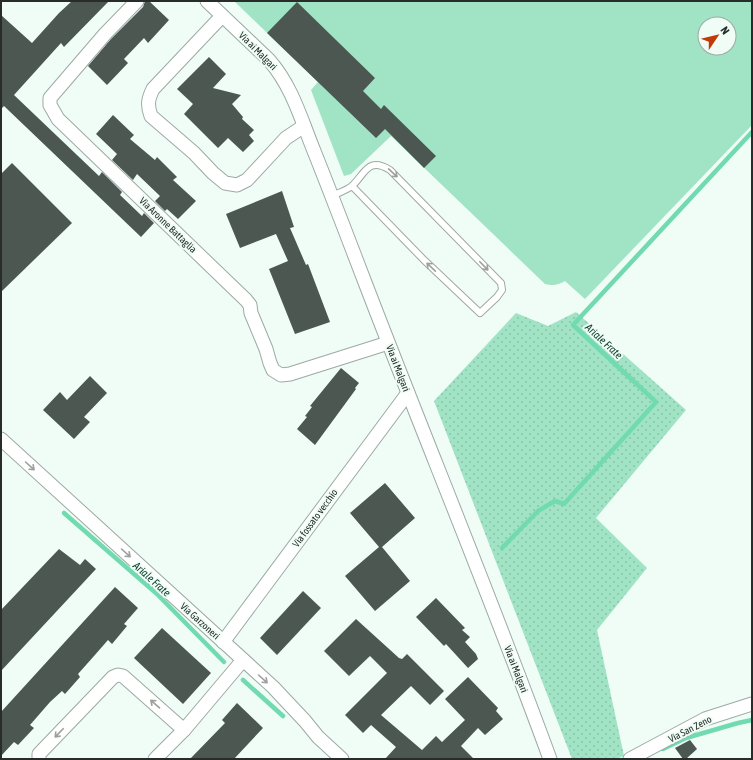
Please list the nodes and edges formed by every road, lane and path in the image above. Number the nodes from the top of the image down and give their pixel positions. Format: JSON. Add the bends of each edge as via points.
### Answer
{"nodes":[{"id":1,"x":137,"y":1,"type":"edge"},
{"id":2,"x":207,"y":1,"type":"edge"},
{"id":3,"x":222,"y":16,"type":"junction"},
{"id":4,"x":304,"y":126,"type":"junction"},
{"id":5,"x":352,"y":186,"type":"junction"},
{"id":6,"x":332,"y":196,"type":"junction"},
{"id":7,"x":388,"y":343,"type":"junction"},
{"id":8,"x":408,"y":393,"type":"junction"},
{"id":9,"x":1,"y":439,"type":"edge"},
{"id":10,"x":223,"y":642,"type":"junction"},
{"id":11,"x":243,"y":660,"type":"junction"},
{"id":12,"x":752,"y":704,"type":"edge"},
{"id":13,"x":184,"y":730,"type":"junction"},
{"id":14,"x":39,"y":759,"type":"edge"},
{"id":15,"x":155,"y":759,"type":"edge"},
{"id":16,"x":342,"y":759,"type":"edge"},
{"id":17,"x":550,"y":759,"type":"edge"},
{"id":18,"x":630,"y":759,"type":"edge"}],
"edges":[{"from":1,"to":7,"type":"street","name":"Via Aronne Battaglia","via":[[50,98],[50,105],[58,118],[246,300],[273,370],[281,375],[290,374]]},
{"from":2,"to":3,"type":"street","name":"Via ai Malgari"},
{"from":3,"to":4,"type":"street","name":"Via ai Malgari","via":[[277,70],[292,94]]},
{"from":3,"to":4,"type":"street","via":[[153,90],[148,107],[151,116],[225,183],[237,185],[247,180],[286,138]]},
{"from":4,"to":6,"type":"street","name":"Via ai Malgari"},
{"from":5,"to":5,"type":"lane","one_way":true,"via":[[365,169],[382,165],[390,170],[501,283],[502,290],[497,297],[480,313]]},
{"from":5,"to":6,"type":"lane"},
{"from":6,"to":7,"type":"street","name":"Via ai Malgari"},
{"from":7,"to":8,"type":"street","name":"Via ai Malgari"},
{"from":8,"to":10,"type":"street","name":"Via fossato vecchio"},
{"from":8,"to":17,"type":"street","name":"Via ai Malgari"},
{"from":9,"to":10,"type":"street","name":"Via Garzoneri","one_way":true},
{"from":10,"to":11,"type":"street","name":"Via Garzoneri"},
{"from":11,"to":13,"type":"street"},
{"from":11,"to":16,"type":"street","name":"Via Garzoneri","one_way":true,"via":[[273,687],[318,737]]},
{"from":12,"to":18,"type":"street","name":"Via San Zeno","via":[[705,720]]},
{"from":13,"to":14,"type":"street","one_way":true,"via":[[124,676],[118,675],[113,677],[44,748],[39,754]]},
{"from":13,"to":15,"type":"street"}]}
